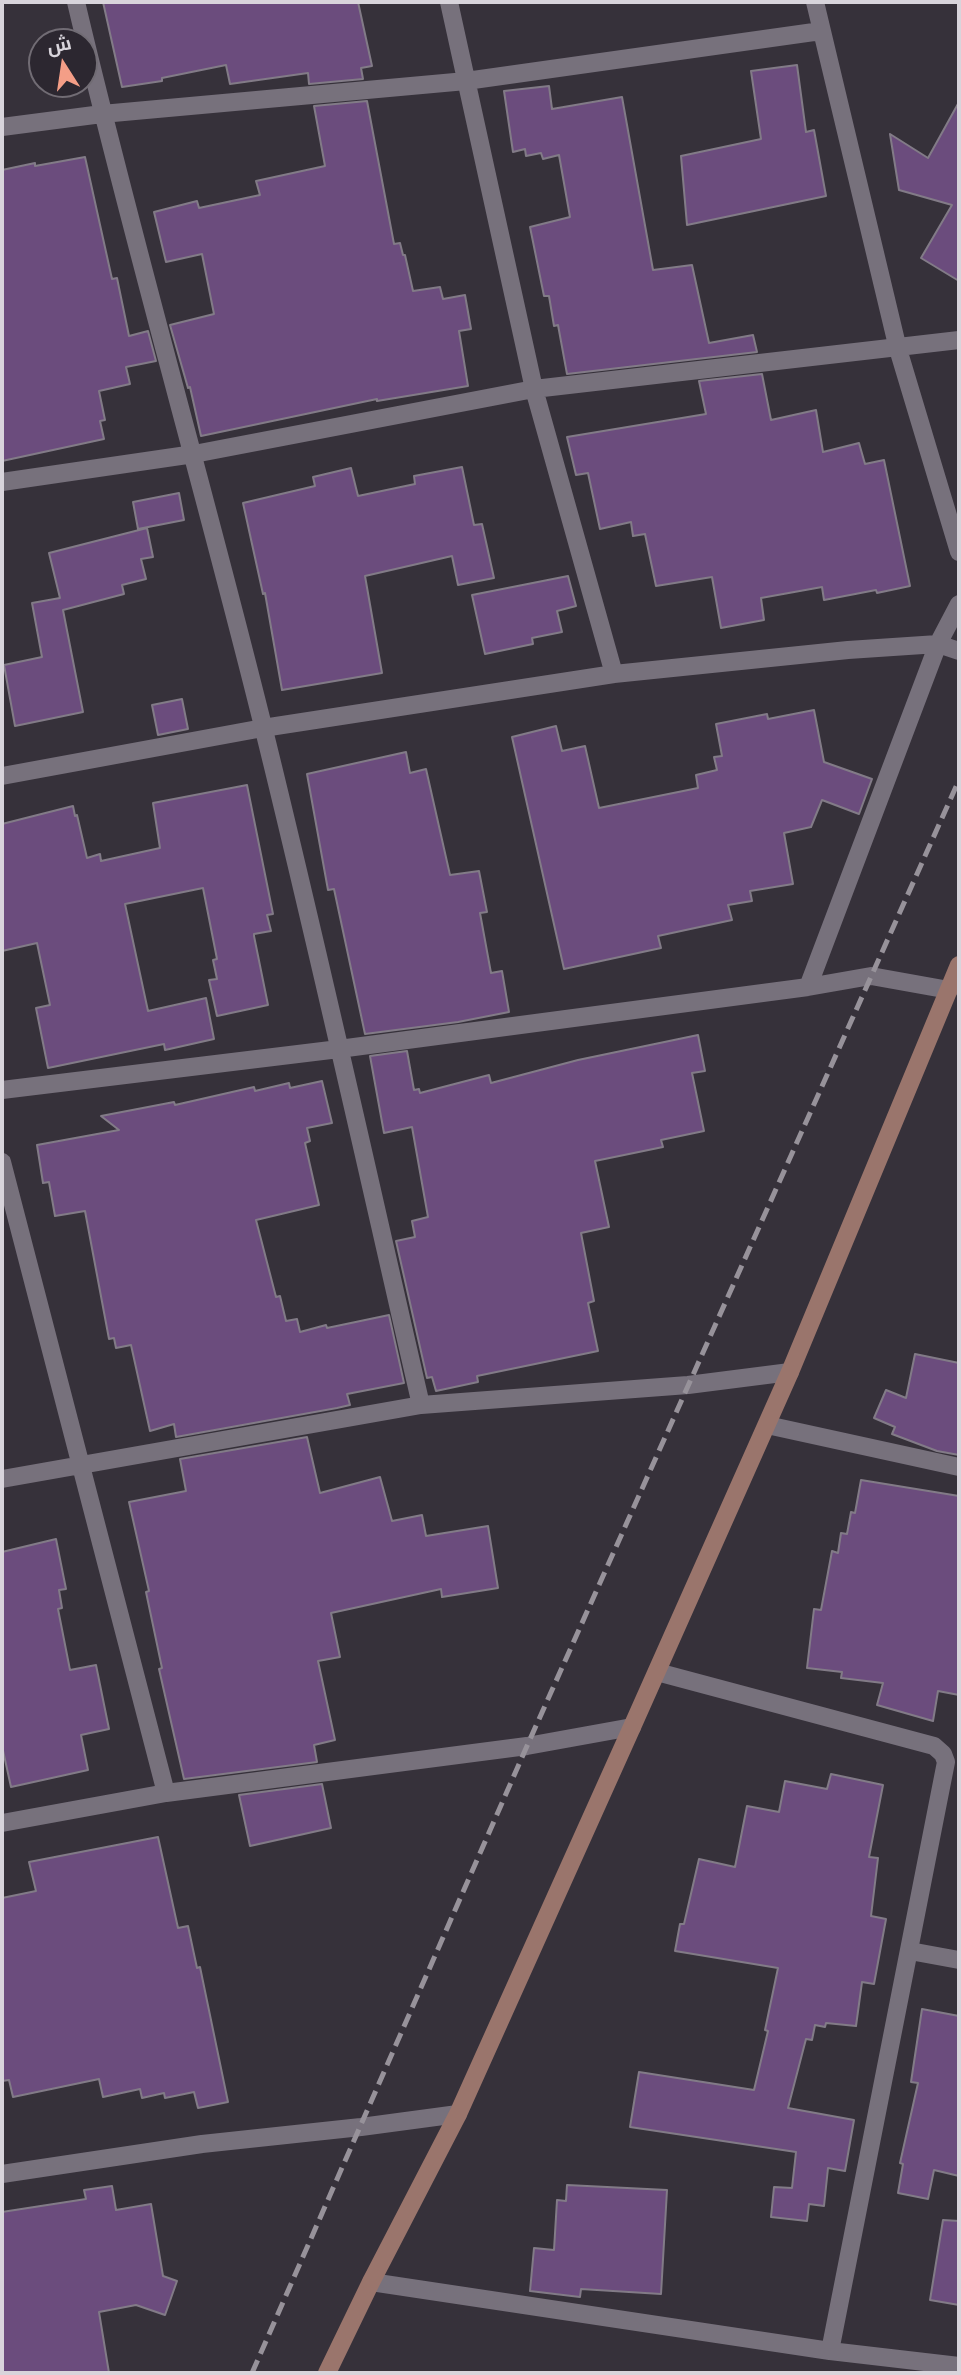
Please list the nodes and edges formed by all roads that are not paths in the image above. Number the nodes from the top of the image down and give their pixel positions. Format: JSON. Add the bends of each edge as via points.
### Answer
{"nodes":[{"id":1,"x":76,"y":2,"type":"edge"},
{"id":2,"x":449,"y":2,"type":"edge"},
{"id":3,"x":815,"y":2,"type":"edge"},
{"id":4,"x":821,"y":31,"type":"junction"},
{"id":5,"x":466,"y":80,"type":"junction"},
{"id":6,"x":102,"y":114,"type":"junction"},
{"id":7,"x":2,"y":127,"type":"edge"},
{"id":8,"x":959,"y":340,"type":"edge"},
{"id":9,"x":898,"y":349,"type":"junction"},
{"id":10,"x":534,"y":389,"type":"junction"},
{"id":11,"x":194,"y":454,"type":"junction"},
{"id":12,"x":2,"y":482,"type":"edge"},
{"id":13,"x":959,"y":552,"type":"edge"},
{"id":14,"x":959,"y":604,"type":"edge"},
{"id":15,"x":938,"y":644,"type":"junction"},
{"id":16,"x":959,"y":650,"type":"edge"},
{"id":17,"x":614,"y":674,"type":"junction"},
{"id":18,"x":264,"y":728,"type":"junction"},
{"id":19,"x":2,"y":776,"type":"edge"},
{"id":20,"x":959,"y":965,"type":"edge"},
{"id":21,"x":808,"y":986,"type":"junction"},
{"id":22,"x":949,"y":990,"type":"junction"},
{"id":23,"x":339,"y":1049,"type":"junction"},
{"id":24,"x":2,"y":1090,"type":"edge"},
{"id":25,"x":2,"y":1162,"type":"edge"},
{"id":26,"x":790,"y":1372,"type":"junction"},
{"id":27,"x":421,"y":1405,"type":"junction"},
{"id":28,"x":767,"y":1425,"type":"junction"},
{"id":29,"x":81,"y":1465,"type":"junction"},
{"id":30,"x":959,"y":1467,"type":"edge"},
{"id":31,"x":2,"y":1479,"type":"edge"},
{"id":32,"x":657,"y":1672,"type":"junction"},
{"id":33,"x":632,"y":1727,"type":"junction"},
{"id":34,"x":166,"y":1793,"type":"junction"},
{"id":35,"x":2,"y":1824,"type":"edge"},
{"id":36,"x":910,"y":1951,"type":"junction"},
{"id":37,"x":959,"y":1960,"type":"edge"},
{"id":38,"x":458,"y":2114,"type":"junction"},
{"id":39,"x":2,"y":2174,"type":"edge"},
{"id":40,"x":371,"y":2283,"type":"junction"},
{"id":41,"x":830,"y":2351,"type":"junction"},
{"id":42,"x":959,"y":2367,"type":"edge"},
{"id":43,"x":327,"y":2373,"type":"edge"}],
"edges":[{"from":1,"to":6,"type":"street"},
{"from":2,"to":5,"type":"street"},
{"from":3,"to":4,"type":"street"},
{"from":4,"to":5,"type":"street"},
{"from":4,"to":9,"type":"street"},
{"from":5,"to":6,"type":"street"},
{"from":5,"to":10,"type":"street"},
{"from":6,"to":7,"type":"street"},
{"from":6,"to":11,"type":"street"},
{"from":8,"to":9,"type":"street"},
{"from":9,"to":10,"type":"street"},
{"from":9,"to":13,"type":"street"},
{"from":10,"to":11,"type":"street"},
{"from":10,"to":17,"type":"street"},
{"from":11,"to":12,"type":"street"},
{"from":11,"to":18,"type":"street"},
{"from":14,"to":15,"type":"street"},
{"from":15,"to":16,"type":"street"},
{"from":15,"to":17,"type":"street"},
{"from":15,"to":21,"type":"street"},
{"from":17,"to":18,"type":"street"},
{"from":18,"to":19,"type":"street"},
{"from":18,"to":23,"type":"street"},
{"from":20,"to":22,"type":"street"},
{"from":21,"to":22,"type":"street","via":[[871,976]]},
{"from":21,"to":23,"type":"street"},
{"from":22,"to":26,"type":"street"},
{"from":23,"to":24,"type":"street"},
{"from":23,"to":27,"type":"street"},
{"from":25,"to":29,"type":"street"},
{"from":26,"to":27,"type":"street","via":[[688,1385]]},
{"from":26,"to":28,"type":"street"},
{"from":27,"to":29,"type":"street"},
{"from":28,"to":30,"type":"street"},
{"from":28,"to":32,"type":"street"},
{"from":29,"to":31,"type":"street"},
{"from":29,"to":34,"type":"street"},
{"from":32,"to":33,"type":"street"},
{"from":32,"to":36,"type":"street","via":[[934,1746],[943,1754],[946,1762]]},
{"from":33,"to":34,"type":"street","via":[[527,1746]]},
{"from":33,"to":38,"type":"street"},
{"from":34,"to":35,"type":"street"},
{"from":36,"to":37,"type":"street"},
{"from":36,"to":41,"type":"street"},
{"from":38,"to":39,"type":"street","via":[[202,2144]]},
{"from":38,"to":40,"type":"street"},
{"from":40,"to":41,"type":"street"},
{"from":40,"to":43,"type":"street"},
{"from":41,"to":42,"type":"street"}]}
